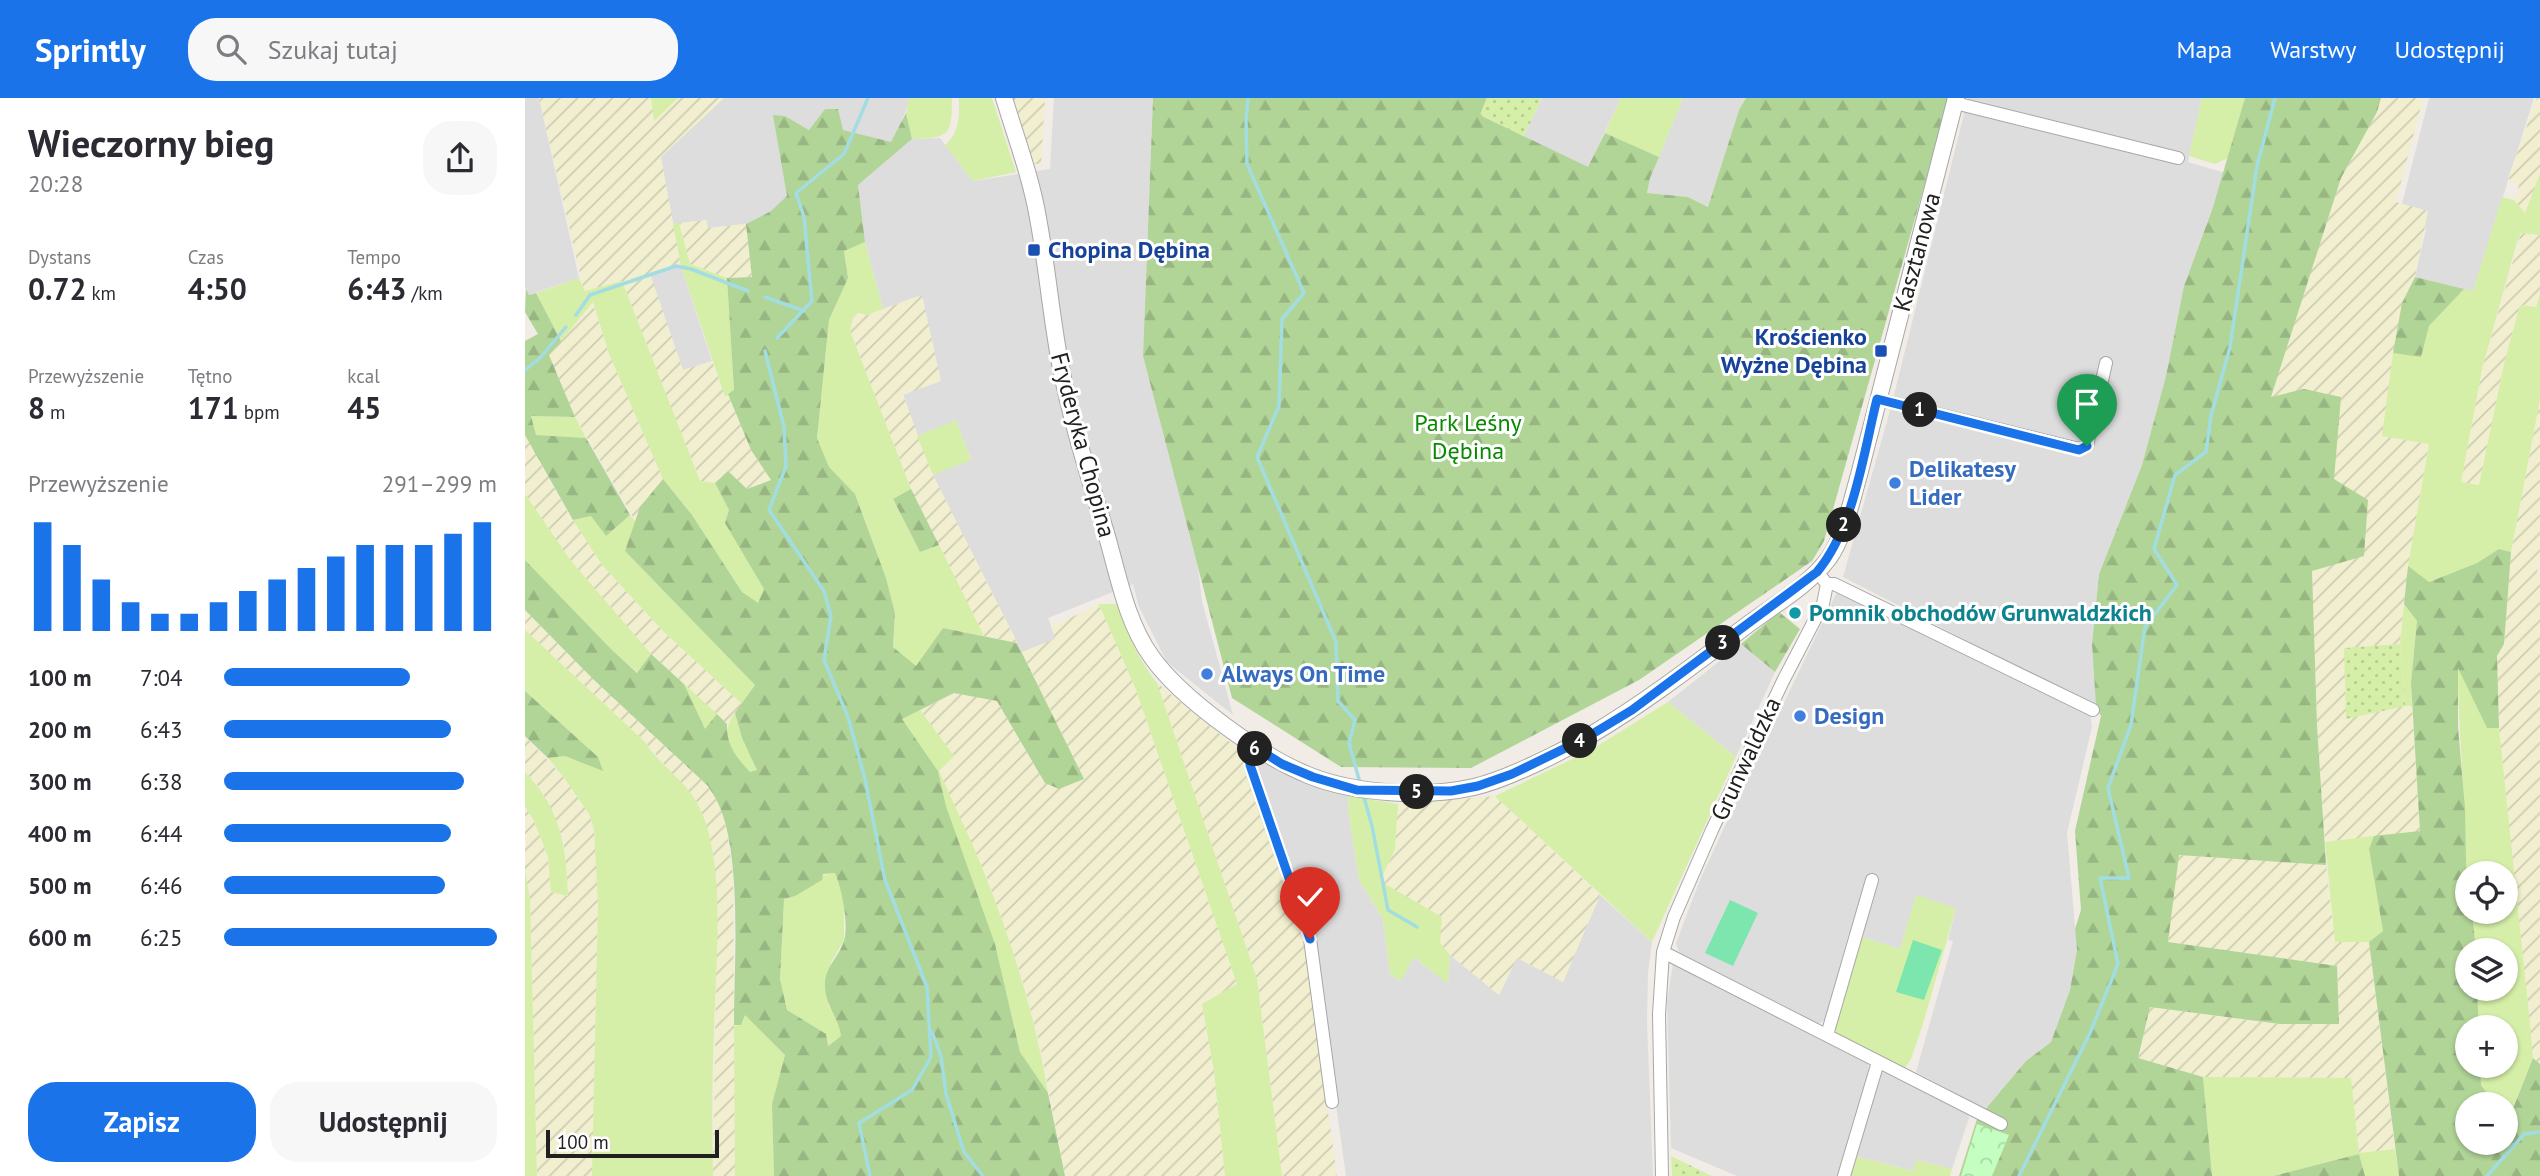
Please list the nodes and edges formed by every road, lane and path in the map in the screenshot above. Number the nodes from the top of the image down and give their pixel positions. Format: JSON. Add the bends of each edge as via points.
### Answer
{"nodes":[{"id":1,"x":1004,"y":98,"type":"edge"},
{"id":2,"x":1956,"y":101,"type":"edge"},
{"id":3,"x":2178,"y":158,"type":"dead end"},
{"id":4,"x":2106,"y":363,"type":"dead end"},
{"id":5,"x":1877,"y":399,"type":"junction"},
{"id":6,"x":1822,"y":578,"type":"junction"},
{"id":7,"x":2093,"y":710,"type":"dead end"},
{"id":8,"x":1253,"y":746,"type":"junction"},
{"id":9,"x":1872,"y":880,"type":"dead end"},
{"id":10,"x":1664,"y":953,"type":"junction"},
{"id":11,"x":1827,"y":1035,"type":"junction"},
{"id":12,"x":1878,"y":1062,"type":"junction"},
{"id":13,"x":1332,"y":1102,"type":"dead end"},
{"id":14,"x":2001,"y":1124,"type":"dead end"},
{"id":15,"x":1662,"y":1176,"type":"edge"},
{"id":16,"x":1844,"y":1176,"type":"edge"}],
"edges":[{"from":1,"to":8,"type":"street","name":"Fryderyka Chopina","via":[[1039,219],[1060,366],[1076,432],[1132,620],[1159,666]]},
{"from":2,"to":3,"type":"street","name":"Kasztanowa"},
{"from":2,"to":5,"type":"street","name":"Kasztanowa"},
{"from":4,"to":5,"type":"street","via":[[2087,446],[2079,450]]},
{"from":5,"to":6,"type":"street","name":"Kasztanowa","via":[[1843,528]]},
{"from":6,"to":7,"type":"street"},
{"from":6,"to":8,"type":"street","name":"Kasztanowa","via":[[1632,710],[1584,739],[1478,786],[1451,791],[1364,790],[1313,777]]},
{"from":6,"to":10,"type":"street","name":"Grunwaldzka","via":[[1823,604],[1712,830],[1674,917]]},
{"from":8,"to":13,"type":"street","via":[[1250,765],[1310,939]]},
{"from":9,"to":11,"type":"street"},
{"from":10,"to":11,"type":"street"},
{"from":10,"to":15,"type":"street","name":"Grunwaldzka","via":[[1659,1014]]},
{"from":11,"to":12,"type":"street"},
{"from":12,"to":14,"type":"street"},
{"from":12,"to":16,"type":"street"}]}
